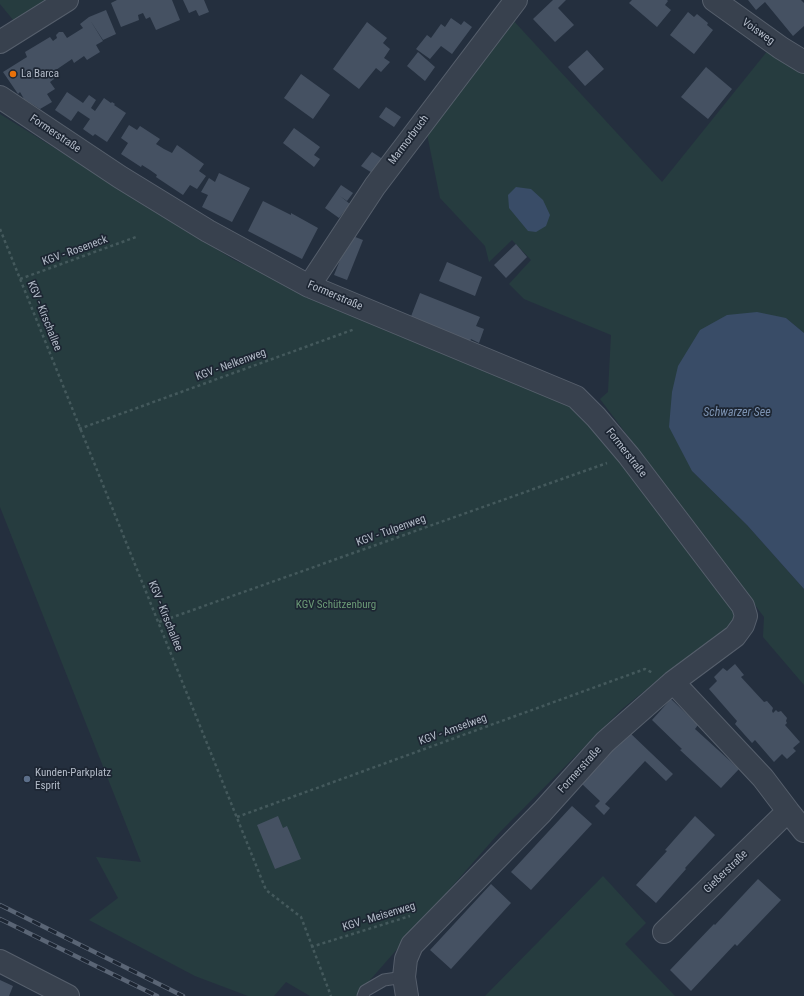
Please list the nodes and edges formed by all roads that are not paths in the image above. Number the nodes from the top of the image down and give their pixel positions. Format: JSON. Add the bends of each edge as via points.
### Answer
{"nodes":[{"id":1,"x":67,"y":0,"type":"edge"},
{"id":2,"x":516,"y":0,"type":"edge"},
{"id":3,"x":714,"y":0,"type":"edge"},
{"id":4,"x":0,"y":42,"type":"edge"},
{"id":5,"x":804,"y":62,"type":"edge"},
{"id":6,"x":0,"y":97,"type":"edge"},
{"id":7,"x":309,"y":286,"type":"junction"},
{"id":8,"x":672,"y":682,"type":"junction"},
{"id":9,"x":788,"y":811,"type":"junction"},
{"id":10,"x":804,"y":830,"type":"edge"},
{"id":11,"x":664,"y":932,"type":"dead end"},
{"id":12,"x":0,"y":961,"type":"edge"},
{"id":13,"x":406,"y":987,"type":"edge"},
{"id":14,"x":68,"y":996,"type":"edge"},
{"id":15,"x":363,"y":996,"type":"edge"}],
"edges":[{"from":1,"to":4,"type":"street"},
{"from":2,"to":7,"type":"street","name":"Marmorbruch","via":[[374,186]]},
{"from":3,"to":5,"type":"street","name":"Voisweg","via":[[780,48]]},
{"from":6,"to":7,"type":"street","name":"Formerstraße","via":[[120,177],[202,227]]},
{"from":7,"to":8,"type":"street","name":"Formerstraße","via":[[576,397],[596,416],[736,596],[746,616],[735,636]]},
{"from":8,"to":9,"type":"street","via":[[763,778]]},
{"from":8,"to":13,"type":"street","name":"Formerstraße","via":[[605,742],[542,812],[412,945],[406,959]]},
{"from":9,"to":10,"type":"street"},
{"from":9,"to":11,"type":"street","name":"Gießerstraße"},
{"from":12,"to":14,"type":"street"},
{"from":13,"to":15,"type":"lane","via":[[384,980],[365,991]]}]}
